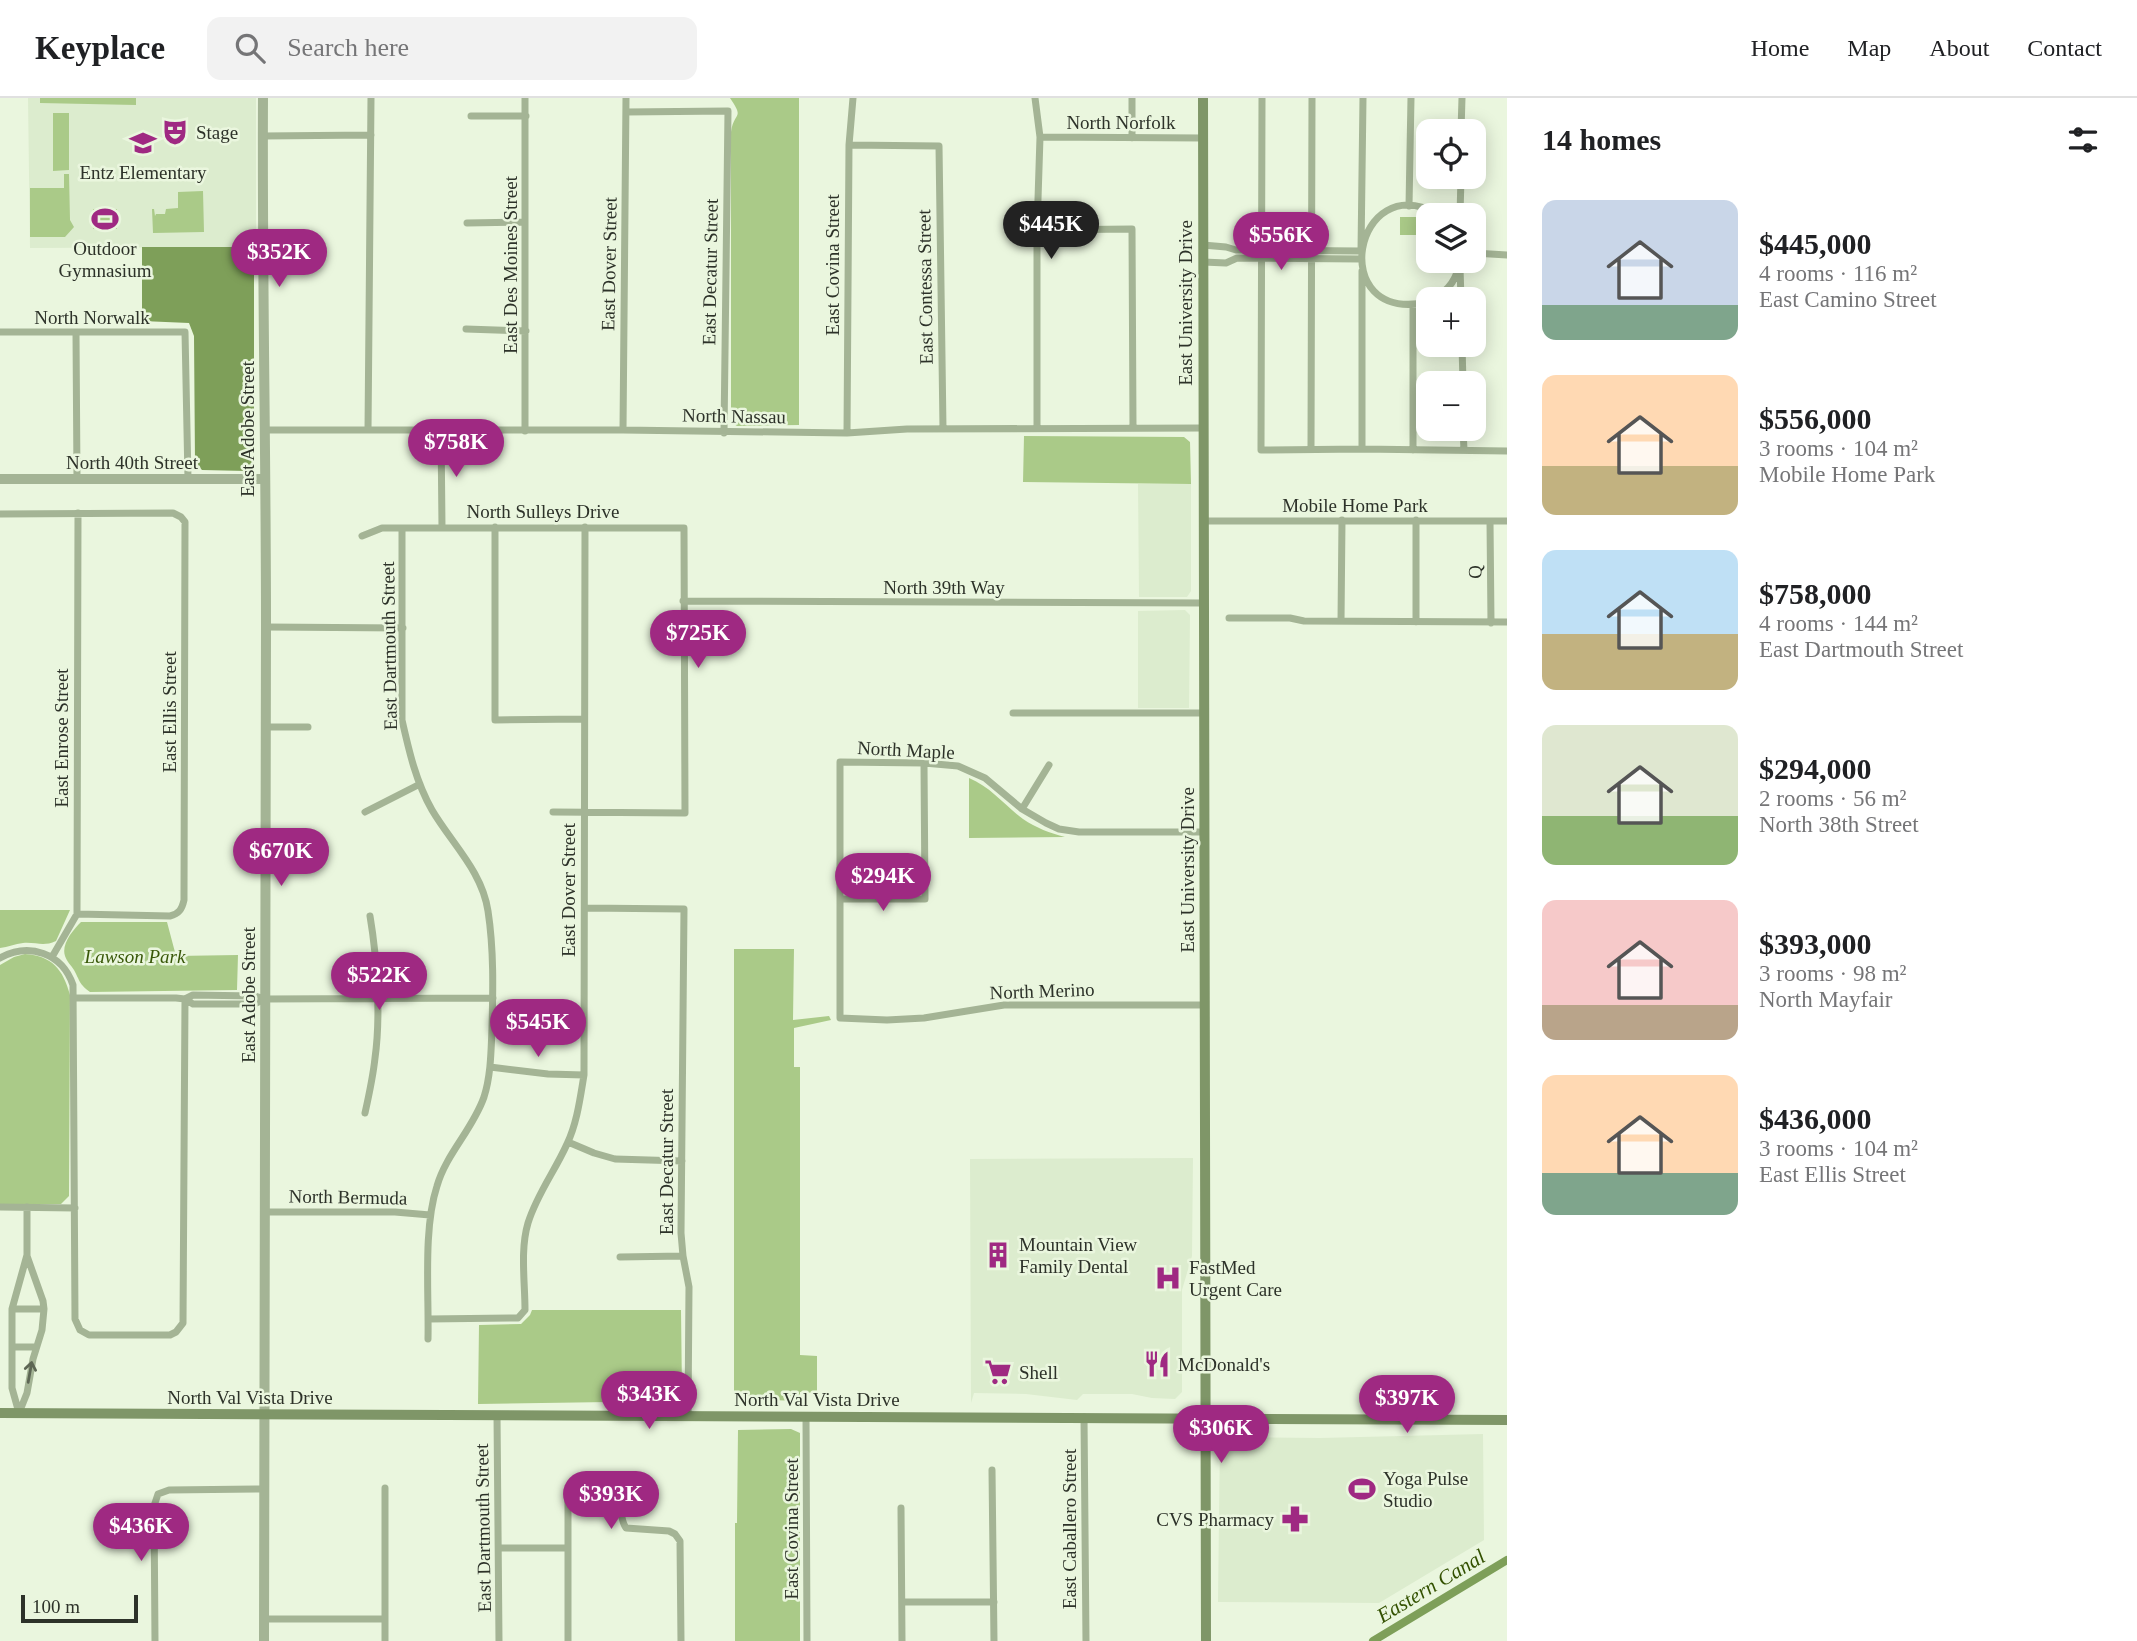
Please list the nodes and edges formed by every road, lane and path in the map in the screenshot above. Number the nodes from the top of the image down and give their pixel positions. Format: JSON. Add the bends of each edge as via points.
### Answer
{"nodes":[{"id":1,"x":263,"y":98,"type":"edge"},
{"id":2,"x":370,"y":98,"type":"edge"},
{"id":3,"x":525,"y":98,"type":"edge"},
{"id":4,"x":626,"y":98,"type":"edge"},
{"id":5,"x":853,"y":98,"type":"edge"},
{"id":6,"x":1035,"y":98,"type":"edge"},
{"id":7,"x":1132,"y":98,"type":"edge"},
{"id":8,"x":1203,"y":98,"type":"edge"},
{"id":9,"x":1262,"y":98,"type":"edge"},
{"id":10,"x":1312,"y":98,"type":"edge"},
{"id":11,"x":1363,"y":98,"type":"edge"},
{"id":12,"x":1411,"y":98,"type":"edge"},
{"id":13,"x":1462,"y":98,"type":"edge"},
{"id":14,"x":626,"y":111,"type":"junction"},
{"id":15,"x":471,"y":116,"type":"dead end"},
{"id":16,"x":526,"y":116,"type":"junction"},
{"id":17,"x":1461,"y":119,"type":"edge"},
{"id":18,"x":371,"y":135,"type":"junction"},
{"id":19,"x":263,"y":136,"type":"junction"},
{"id":20,"x":1040,"y":137,"type":"junction"},
{"id":21,"x":1132,"y":138,"type":"junction"},
{"id":22,"x":1203,"y":138,"type":"junction"},
{"id":23,"x":849,"y":145,"type":"junction"},
{"id":24,"x":1409,"y":206,"type":"junction"},
{"id":25,"x":1416,"y":207,"type":"edge"},
{"id":26,"x":525,"y":222,"type":"junction"},
{"id":27,"x":467,"y":223,"type":"dead end"},
{"id":28,"x":1037,"y":230,"type":"junction"},
{"id":29,"x":1203,"y":245,"type":"junction"},
{"id":30,"x":1262,"y":254,"type":"junction"},
{"id":31,"x":1311,"y":254,"type":"junction"},
{"id":32,"x":1486,"y":254,"type":"edge"},
{"id":33,"x":1507,"y":255,"type":"edge"},
{"id":34,"x":1361,"y":259,"type":"junction"},
{"id":35,"x":1203,"y":262,"type":"junction"},
{"id":36,"x":1416,"y":305,"type":"edge"},
{"id":37,"x":1413,"y":306,"type":"junction"},
{"id":38,"x":466,"y":329,"type":"dead end"},
{"id":39,"x":526,"y":331,"type":"junction"},
{"id":40,"x":0,"y":332,"type":"edge"},
{"id":41,"x":76,"y":333,"type":"junction"},
{"id":42,"x":943,"y":428,"type":"junction"},
{"id":43,"x":1037,"y":428,"type":"junction"},
{"id":44,"x":1133,"y":428,"type":"junction"},
{"id":45,"x":1203,"y":428,"type":"junction"},
{"id":46,"x":264,"y":430,"type":"junction"},
{"id":47,"x":368,"y":430,"type":"junction"},
{"id":48,"x":441,"y":430,"type":"junction"},
{"id":49,"x":623,"y":430,"type":"junction"},
{"id":50,"x":525,"y":431,"type":"junction"},
{"id":51,"x":724,"y":433,"type":"junction"},
{"id":52,"x":847,"y":433,"type":"junction"},
{"id":53,"x":1464,"y":441,"type":"edge"},
{"id":54,"x":1311,"y":449,"type":"junction"},
{"id":55,"x":1362,"y":449,"type":"junction"},
{"id":56,"x":1413,"y":450,"type":"junction"},
{"id":57,"x":1464,"y":450,"type":"junction"},
{"id":58,"x":1507,"y":451,"type":"edge"},
{"id":59,"x":0,"y":479,"type":"edge"},
{"id":60,"x":77,"y":479,"type":"junction"},
{"id":61,"x":188,"y":479,"type":"junction"},
{"id":62,"x":265,"y":479,"type":"junction"},
{"id":63,"x":78,"y":513,"type":"junction"},
{"id":64,"x":0,"y":514,"type":"edge"},
{"id":65,"x":1342,"y":520,"type":"junction"},
{"id":66,"x":1416,"y":520,"type":"junction"},
{"id":67,"x":1203,"y":521,"type":"junction"},
{"id":68,"x":1490,"y":521,"type":"junction"},
{"id":69,"x":1507,"y":521,"type":"edge"},
{"id":70,"x":442,"y":527,"type":"junction"},
{"id":71,"x":495,"y":527,"type":"junction"},
{"id":72,"x":584,"y":527,"type":"junction"},
{"id":73,"x":402,"y":528,"type":"junction"},
{"id":74,"x":362,"y":537,"type":"dead end"},
{"id":75,"x":684,"y":601,"type":"junction"},
{"id":76,"x":1203,"y":603,"type":"junction"},
{"id":77,"x":1229,"y":618,"type":"dead end"},
{"id":78,"x":1341,"y":621,"type":"junction"},
{"id":79,"x":1416,"y":622,"type":"junction"},
{"id":80,"x":1507,"y":622,"type":"edge"},
{"id":81,"x":1491,"y":623,"type":"junction"},
{"id":82,"x":267,"y":627,"type":"junction"},
{"id":83,"x":403,"y":628,"type":"junction"},
{"id":84,"x":1013,"y":713,"type":"dead end"},
{"id":85,"x":1204,"y":713,"type":"junction"},
{"id":86,"x":583,"y":719,"type":"junction"},
{"id":87,"x":266,"y":727,"type":"junction"},
{"id":88,"x":309,"y":727,"type":"dead end"},
{"id":89,"x":924,"y":763,"type":"junction"},
{"id":90,"x":1049,"y":765,"type":"dead end"},
{"id":91,"x":420,"y":784,"type":"junction"},
{"id":92,"x":1022,"y":809,"type":"junction"},
{"id":93,"x":365,"y":812,"type":"dead end"},
{"id":94,"x":553,"y":812,"type":"dead end"},
{"id":95,"x":584,"y":813,"type":"junction"},
{"id":96,"x":1204,"y":832,"type":"junction"},
{"id":97,"x":841,"y":899,"type":"junction"},
{"id":98,"x":585,"y":908,"type":"junction"},
{"id":99,"x":77,"y":914,"type":"junction"},
{"id":100,"x":370,"y":916,"type":"dead end"},
{"id":101,"x":52,"y":957,"type":"junction"},
{"id":102,"x":0,"y":958,"type":"edge"},
{"id":103,"x":219,"y":995,"type":"junction"},
{"id":104,"x":75,"y":998,"type":"junction"},
{"id":105,"x":377,"y":998,"type":"junction"},
{"id":106,"x":493,"y":998,"type":"junction"},
{"id":107,"x":185,"y":999,"type":"junction"},
{"id":108,"x":265,"y":999,"type":"junction"},
{"id":109,"x":219,"y":1004,"type":"junction"},
{"id":110,"x":1204,"y":1005,"type":"junction"},
{"id":111,"x":490,"y":1067,"type":"junction"},
{"id":112,"x":583,"y":1075,"type":"junction"},
{"id":113,"x":365,"y":1113,"type":"dead end"},
{"id":114,"x":568,"y":1142,"type":"junction"},
{"id":115,"x":682,"y":1161,"type":"junction"},
{"id":116,"x":0,"y":1207,"type":"edge"},
{"id":117,"x":27,"y":1207,"type":"junction"},
{"id":118,"x":75,"y":1208,"type":"junction"},
{"id":119,"x":265,"y":1212,"type":"junction"},
{"id":120,"x":429,"y":1215,"type":"junction"},
{"id":121,"x":27,"y":1255,"type":"junction"},
{"id":122,"x":683,"y":1256,"type":"junction"},
{"id":123,"x":620,"y":1257,"type":"dead end"},
{"id":124,"x":12,"y":1308,"type":"junction"},
{"id":125,"x":44,"y":1309,"type":"junction"},
{"id":126,"x":429,"y":1318,"type":"junction"},
{"id":127,"x":428,"y":1339,"type":"dead end"},
{"id":128,"x":12,"y":1347,"type":"junction"},
{"id":129,"x":36,"y":1347,"type":"junction"},
{"id":130,"x":0,"y":1413,"type":"edge"},
{"id":131,"x":19,"y":1413,"type":"junction"},
{"id":132,"x":264,"y":1414,"type":"junction"},
{"id":133,"x":497,"y":1415,"type":"junction"},
{"id":134,"x":688,"y":1416,"type":"junction"},
{"id":135,"x":806,"y":1417,"type":"junction"},
{"id":136,"x":1084,"y":1417,"type":"junction"},
{"id":137,"x":1205,"y":1418,"type":"junction"},
{"id":138,"x":1507,"y":1420,"type":"edge"},
{"id":139,"x":992,"y":1469,"type":"dead end"},
{"id":140,"x":384,"y":1488,"type":"dead end"},
{"id":141,"x":263,"y":1489,"type":"junction"},
{"id":142,"x":901,"y":1507,"type":"dead end"},
{"id":143,"x":499,"y":1548,"type":"junction"},
{"id":144,"x":568,"y":1549,"type":"junction"},
{"id":145,"x":902,"y":1602,"type":"junction"},
{"id":146,"x":994,"y":1602,"type":"junction"},
{"id":147,"x":264,"y":1619,"type":"junction"},
{"id":148,"x":385,"y":1619,"type":"junction"},
{"id":149,"x":155,"y":1641,"type":"edge"},
{"id":150,"x":264,"y":1641,"type":"edge"},
{"id":151,"x":385,"y":1641,"type":"edge"},
{"id":152,"x":499,"y":1641,"type":"edge"},
{"id":153,"x":568,"y":1641,"type":"edge"},
{"id":154,"x":681,"y":1641,"type":"edge"},
{"id":155,"x":807,"y":1641,"type":"edge"},
{"id":156,"x":902,"y":1641,"type":"edge"},
{"id":157,"x":994,"y":1641,"type":"edge"},
{"id":158,"x":1086,"y":1641,"type":"edge"},
{"id":159,"x":1206,"y":1641,"type":"edge"}],
"edges":[{"from":1,"to":19,"type":"street","name":"East Adobe Street"},
{"from":2,"to":18,"type":"street"},
{"from":3,"to":16,"type":"street","name":"East Des Moines Street"},
{"from":4,"to":14,"type":"street","name":"East Dover Street"},
{"from":5,"to":23,"type":"street","name":"East Covina Street"},
{"from":6,"to":20,"type":"street"},
{"from":7,"to":21,"type":"street"},
{"from":8,"to":22,"type":"main road","name":"East University Drive"},
{"from":9,"to":30,"type":"street"},
{"from":10,"to":31,"type":"street"},
{"from":11,"to":34,"type":"street"},
{"from":12,"to":24,"type":"street"},
{"from":13,"to":17,"type":"street"},
{"from":14,"to":49,"type":"street","name":"East Dover Street"},
{"from":14,"to":51,"type":"street","name":"East Decatur Street","via":[[728,111]]},
{"from":15,"to":16,"type":"street"},
{"from":16,"to":26,"type":"street","name":"East Des Moines Street"},
{"from":18,"to":19,"type":"street"},
{"from":18,"to":47,"type":"street"},
{"from":19,"to":46,"type":"street","name":"East Adobe Street"},
{"from":20,"to":21,"type":"street","name":"North Norfolk"},
{"from":20,"to":28,"type":"street"},
{"from":21,"to":22,"type":"street","name":"North Norfolk"},
{"from":22,"to":29,"type":"main road","name":"East University Drive"},
{"from":23,"to":42,"type":"street","name":"East Contessa Street","via":[[939,146]]},
{"from":23,"to":52,"type":"street","name":"East Covina Street"},
{"from":24,"to":25,"type":"street"},
{"from":24,"to":34,"type":"street","via":[[1395,208],[1377,220],[1364,237]]},
{"from":26,"to":27,"type":"street"},
{"from":26,"to":39,"type":"street","name":"East Des Moines Street"},
{"from":28,"to":43,"type":"street"},
{"from":28,"to":44,"type":"street","via":[[1132,229]]},
{"from":29,"to":30,"type":"street"},
{"from":29,"to":35,"type":"main road","name":"East University Drive"},
{"from":30,"to":31,"type":"street"},
{"from":30,"to":35,"type":"street"},
{"from":30,"to":54,"type":"street","via":[[1261,450]]},
{"from":31,"to":34,"type":"street"},
{"from":31,"to":54,"type":"street"},
{"from":32,"to":33,"type":"street"},
{"from":34,"to":37,"type":"street","via":[[1368,283],[1380,296]]},
{"from":34,"to":55,"type":"street"},
{"from":35,"to":45,"type":"main road","name":"East University Drive"},
{"from":36,"to":37,"type":"street"},
{"from":37,"to":56,"type":"street"},
{"from":38,"to":39,"type":"street"},
{"from":39,"to":50,"type":"street","name":"East Des Moines Street"},
{"from":40,"to":41,"type":"street","name":"North Norwalk"},
{"from":41,"to":60,"type":"street"},
{"from":41,"to":61,"type":"street","name":"North Norwalk","via":[[185,332]]},
{"from":42,"to":43,"type":"street","name":"North Nassau"},
{"from":42,"to":52,"type":"street","name":"North Nassau"},
{"from":43,"to":44,"type":"street","name":"North Nassau"},
{"from":44,"to":45,"type":"street","name":"North Nassau"},
{"from":45,"to":67,"type":"main road","name":"East University Drive"},
{"from":46,"to":47,"type":"street","name":"North Nassau"},
{"from":46,"to":62,"type":"street","name":"East Adobe Street"},
{"from":47,"to":48,"type":"street","name":"North Nassau"},
{"from":48,"to":50,"type":"street","name":"North Nassau"},
{"from":48,"to":70,"type":"street"},
{"from":49,"to":50,"type":"street","name":"North Nassau"},
{"from":49,"to":51,"type":"street","name":"North Nassau"},
{"from":51,"to":52,"type":"street","name":"North Nassau"},
{"from":53,"to":57,"type":"street"},
{"from":54,"to":55,"type":"street"},
{"from":55,"to":56,"type":"street"},
{"from":56,"to":57,"type":"street"},
{"from":57,"to":58,"type":"street"},
{"from":59,"to":60,"type":"street","name":"North 40th Street"},
{"from":60,"to":61,"type":"street","name":"North 40th Street"},
{"from":61,"to":62,"type":"street","name":"North 40th Street"},
{"from":62,"to":82,"type":"street","name":"East Adobe Street"},
{"from":63,"to":64,"type":"street"},
{"from":63,"to":99,"type":"street","name":"East Enrose Street"},
{"from":63,"to":99,"type":"street","name":"East Ellis Street","via":[[173,513],[185,522],[182,908],[176,915],[159,917]]},
{"from":65,"to":66,"type":"street","name":"Mobile Home Park"},
{"from":65,"to":67,"type":"street","name":"Mobile Home Park"},
{"from":65,"to":78,"type":"street"},
{"from":66,"to":68,"type":"street","name":"Mobile Home Park"},
{"from":66,"to":79,"type":"street"},
{"from":67,"to":76,"type":"main road","name":"East University Drive"},
{"from":68,"to":69,"type":"street","name":"Mobile Home Park"},
{"from":68,"to":81,"type":"street","name":"Q"},
{"from":70,"to":71,"type":"street","name":"North Sulleys Drive"},
{"from":70,"to":73,"type":"street","name":"North Sulleys Drive"},
{"from":71,"to":72,"type":"street","name":"North Sulleys Drive"},
{"from":71,"to":86,"type":"street","via":[[495,720]]},
{"from":72,"to":75,"type":"street","name":"North Sulleys Drive","via":[[684,528]]},
{"from":72,"to":86,"type":"street","name":"East Dover Street"},
{"from":73,"to":74,"type":"street","name":"North Sulleys Drive","via":[[382,528]]},
{"from":73,"to":83,"type":"street","name":"East Dartmouth Street"},
{"from":75,"to":76,"type":"street","name":"North 39th Way"},
{"from":75,"to":95,"type":"street","via":[[685,813]]},
{"from":76,"to":85,"type":"main road","name":"East University Drive"},
{"from":77,"to":78,"type":"street"},
{"from":78,"to":79,"type":"street"},
{"from":79,"to":81,"type":"street"},
{"from":80,"to":81,"type":"street"},
{"from":82,"to":83,"type":"street"},
{"from":82,"to":87,"type":"street","name":"East Adobe Street"},
{"from":83,"to":91,"type":"street","name":"East Dartmouth Street","via":[[402,720]]},
{"from":84,"to":85,"type":"street"},
{"from":85,"to":96,"type":"main road","name":"East University Drive"},
{"from":86,"to":95,"type":"street","name":"East Dover Street"},
{"from":87,"to":88,"type":"street"},
{"from":87,"to":108,"type":"street","name":"East Adobe Street"},
{"from":89,"to":92,"type":"street","name":"North Maple","via":[[958,766],[985,778]]},
{"from":89,"to":97,"type":"street","via":[[925,899]]},
{"from":89,"to":97,"type":"street","name":"North Maple","via":[[840,762]]},
{"from":90,"to":92,"type":"street"},
{"from":91,"to":93,"type":"street"},
{"from":91,"to":106,"type":"street","name":"East Dartmouth Street","via":[[483,891],[491,932]]},
{"from":92,"to":96,"type":"street","name":"North Maple","via":[[1059,829],[1079,832]]},
{"from":94,"to":95,"type":"street"},
{"from":95,"to":98,"type":"street","name":"East Dover Street"},
{"from":96,"to":110,"type":"main road","name":"East University Drive"},
{"from":97,"to":110,"type":"street","name":"North Merino","via":[[841,1018],[924,1018],[1004,1005]]},
{"from":98,"to":112,"type":"street","name":"East Dover Street"},
{"from":98,"to":115,"type":"street","name":"East Decatur Street","via":[[684,909]]},
{"from":99,"to":101,"type":"street"},
{"from":100,"to":105,"type":"street"},
{"from":101,"to":102,"type":"street","via":[[28,950]]},
{"from":101,"to":104,"type":"street","via":[[67,971]]},
{"from":103,"to":107,"type":"street"},
{"from":103,"to":108,"type":"street"},
{"from":103,"to":109,"type":"street"},
{"from":104,"to":107,"type":"street"},
{"from":104,"to":118,"type":"street"},
{"from":105,"to":106,"type":"street"},
{"from":105,"to":108,"type":"street"},
{"from":105,"to":113,"type":"street","via":[[376,1056]]},
{"from":106,"to":111,"type":"street","name":"East Dartmouth Street"},
{"from":107,"to":109,"type":"street","via":[[193,1004]]},
{"from":107,"to":118,"type":"street","via":[[184,1320],[179,1330],[170,1335],[92,1335],[80,1330],[75,1319]]},
{"from":108,"to":109,"type":"street","via":[[254,1004]]},
{"from":108,"to":119,"type":"street","name":"East Adobe Street"},
{"from":110,"to":137,"type":"main road","name":"East University Drive"},
{"from":111,"to":112,"type":"street"},
{"from":111,"to":120,"type":"street","name":"East Dartmouth Street","via":[[484,1097],[437,1183]]},
{"from":112,"to":114,"type":"street","name":"East Dover Street"},
{"from":114,"to":115,"type":"street","via":[[615,1159]]},
{"from":114,"to":126,"type":"street","name":"East Dover Street","via":[[527,1224],[525,1310],[518,1318]]},
{"from":115,"to":122,"type":"street","name":"East Decatur Street"},
{"from":116,"to":117,"type":"street"},
{"from":117,"to":118,"type":"street"},
{"from":117,"to":121,"type":"street"},
{"from":119,"to":120,"type":"street","name":"North Bermuda"},
{"from":119,"to":132,"type":"street","name":"East Adobe Street"},
{"from":120,"to":126,"type":"street","name":"East Dartmouth Street"},
{"from":121,"to":124,"type":"street"},
{"from":121,"to":125,"type":"street"},
{"from":122,"to":123,"type":"street"},
{"from":122,"to":134,"type":"street","name":"East Decatur Street","via":[[689,1287]]},
{"from":124,"to":125,"type":"street"},
{"from":124,"to":128,"type":"street"},
{"from":125,"to":129,"type":"street"},
{"from":126,"to":127,"type":"street","name":"East Dartmouth Street"},
{"from":128,"to":129,"type":"street"},
{"from":128,"to":131,"type":"street","via":[[12,1388]]},
{"from":131,"to":129,"type":"street","one_way":true},
{"from":130,"to":131,"type":"main road","name":"North Val Vista Drive"},
{"from":131,"to":132,"type":"main road","name":"North Val Vista Drive"},
{"from":132,"to":133,"type":"main road","name":"North Val Vista Drive"},
{"from":132,"to":141,"type":"street","name":"East Adobe Street"},
{"from":133,"to":134,"type":"main road","name":"North Val Vista Drive"},
{"from":133,"to":143,"type":"street","name":"East Dartmouth Street"},
{"from":134,"to":135,"type":"main road","name":"North Val Vista Drive"},
{"from":135,"to":136,"type":"main road","name":"North Val Vista Drive"},
{"from":135,"to":155,"type":"street","name":"East Covina Street"},
{"from":136,"to":137,"type":"main road","name":"North Val Vista Drive"},
{"from":136,"to":158,"type":"street","name":"East Caballero Street"},
{"from":137,"to":138,"type":"main road","name":"North Val Vista Drive"},
{"from":137,"to":159,"type":"main road","name":"East University Drive"},
{"from":139,"to":146,"type":"street"},
{"from":140,"to":148,"type":"street"},
{"from":141,"to":147,"type":"street","name":"East Adobe Street"},
{"from":141,"to":149,"type":"street","via":[[158,1494]]},
{"from":142,"to":145,"type":"street"},
{"from":143,"to":144,"type":"street"},
{"from":143,"to":152,"type":"street","name":"East Dartmouth Street"},
{"from":144,"to":153,"type":"street"},
{"from":144,"to":154,"type":"street","via":[[568,1492],[618,1496],[626,1528],[675,1534],[680,1541]]},
{"from":145,"to":146,"type":"street"},
{"from":145,"to":156,"type":"street"},
{"from":146,"to":157,"type":"street"},
{"from":147,"to":148,"type":"street"},
{"from":147,"to":150,"type":"street","name":"East Adobe Street"},
{"from":148,"to":151,"type":"street"}]}
